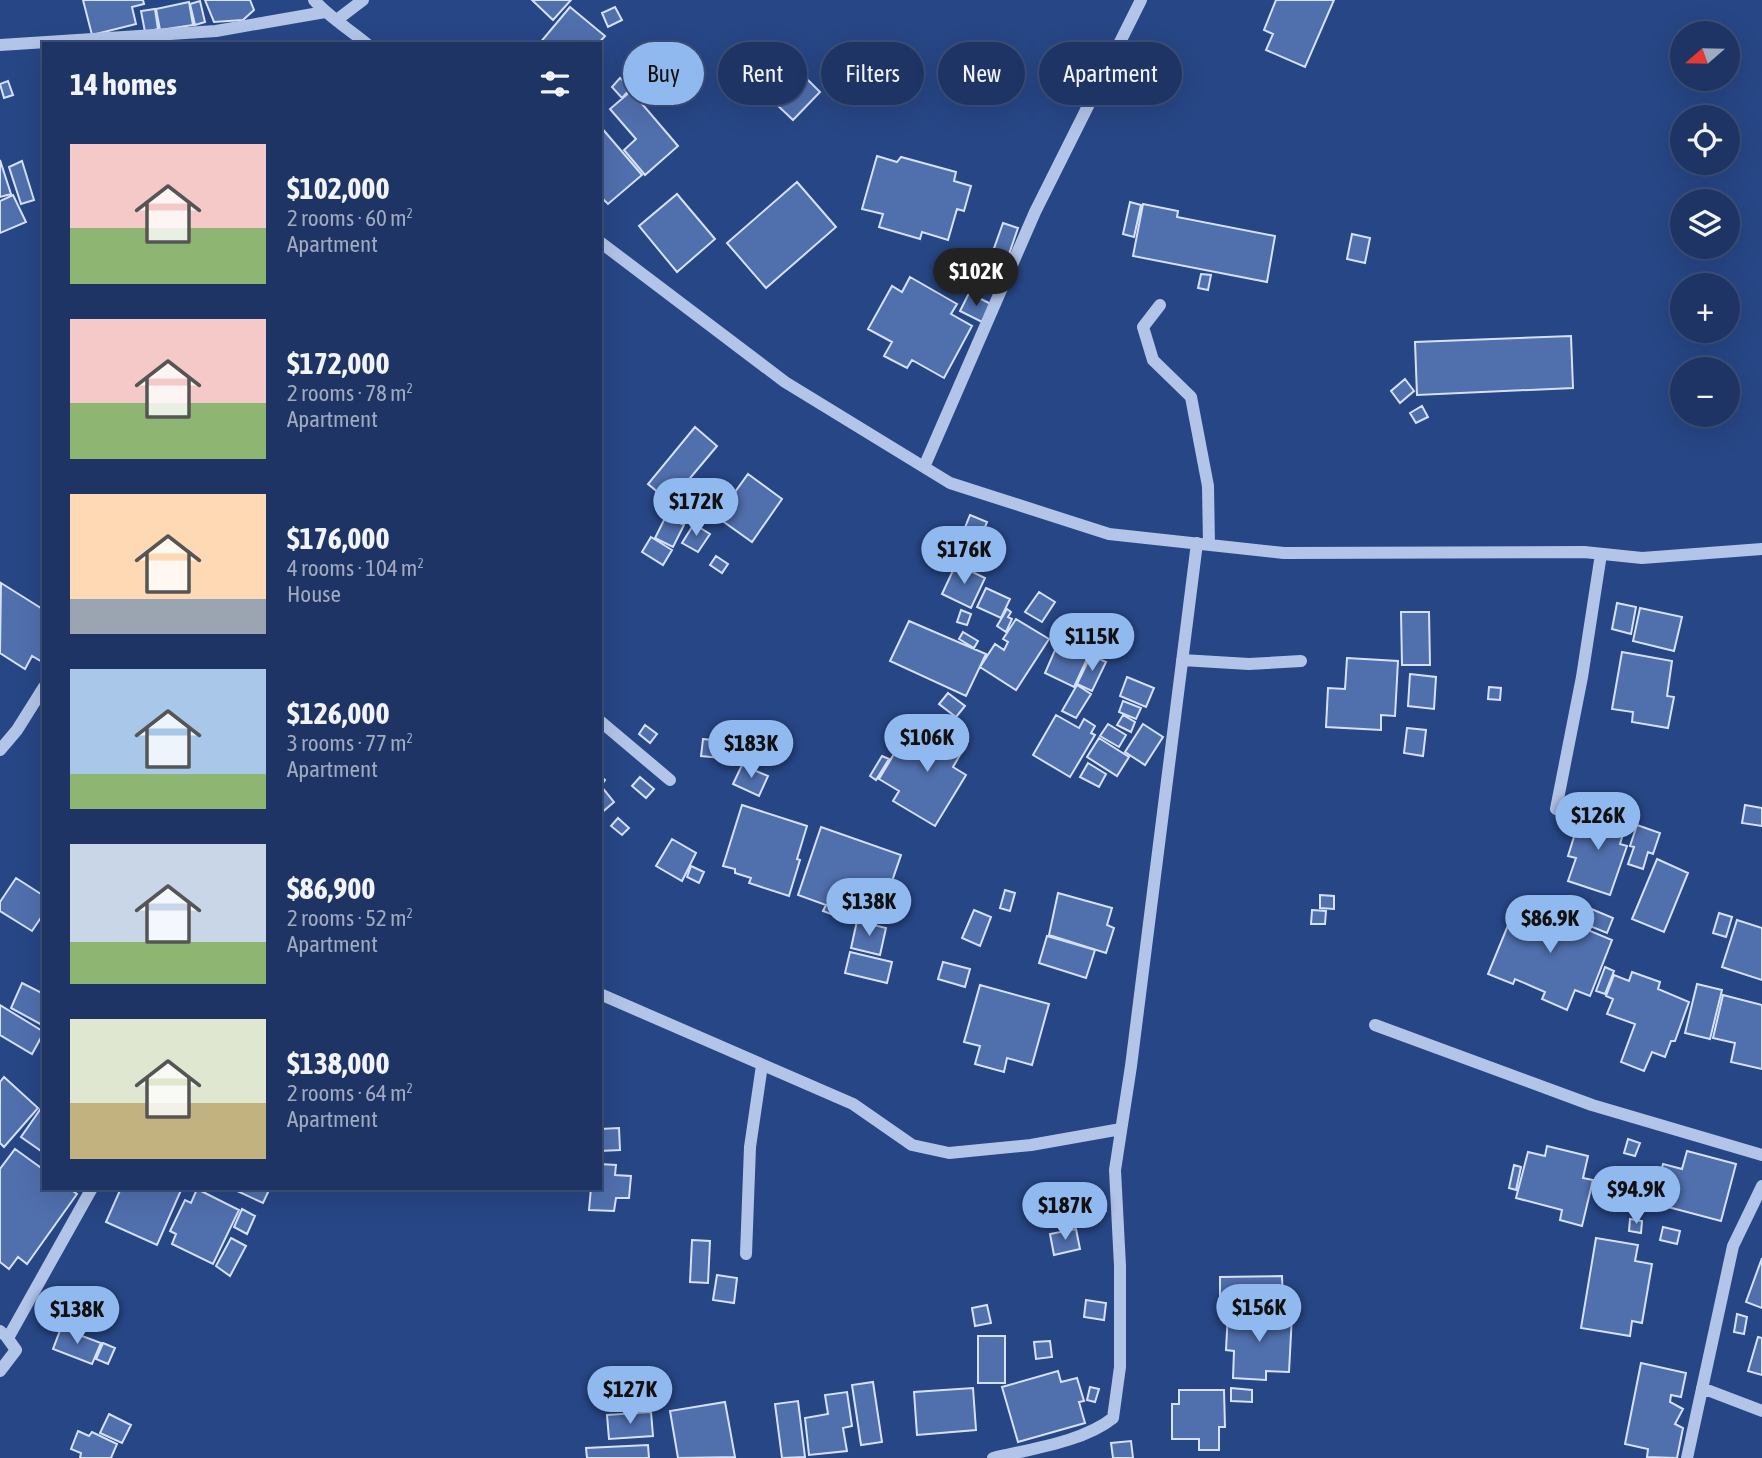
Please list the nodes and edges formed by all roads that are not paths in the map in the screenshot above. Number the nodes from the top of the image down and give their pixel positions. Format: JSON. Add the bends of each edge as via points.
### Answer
{"nodes":[{"id":1,"x":314,"y":0,"type":"edge"},
{"id":2,"x":363,"y":0,"type":"edge"},
{"id":3,"x":1141,"y":0,"type":"edge"},
{"id":4,"x":325,"y":12,"type":"junction"},
{"id":5,"x":338,"y":19,"type":"junction"},
{"id":6,"x":42,"y":42,"type":"edge"},
{"id":7,"x":46,"y":42,"type":"edge"},
{"id":8,"x":365,"y":42,"type":"edge"},
{"id":9,"x":0,"y":45,"type":"edge"},
{"id":10,"x":602,"y":244,"type":"edge"},
{"id":11,"x":1160,"y":305,"type":"dead end"},
{"id":12,"x":924,"y":467,"type":"junction"},
{"id":13,"x":1203,"y":544,"type":"junction"},
{"id":14,"x":1762,"y":550,"type":"edge"},
{"id":15,"x":1601,"y":554,"type":"junction"},
{"id":16,"x":1182,"y":660,"type":"junction"},
{"id":17,"x":1301,"y":661,"type":"dead end"},
{"id":18,"x":42,"y":690,"type":"edge"},
{"id":19,"x":602,"y":723,"type":"edge"},
{"id":20,"x":0,"y":750,"type":"edge"},
{"id":21,"x":670,"y":780,"type":"dead end"},
{"id":22,"x":1556,"y":809,"type":"dead end"},
{"id":23,"x":602,"y":995,"type":"edge"},
{"id":24,"x":1375,"y":1025,"type":"dead end"},
{"id":25,"x":762,"y":1065,"type":"junction"},
{"id":26,"x":1121,"y":1129,"type":"junction"},
{"id":27,"x":1762,"y":1155,"type":"edge"},
{"id":28,"x":1762,"y":1186,"type":"edge"},
{"id":29,"x":91,"y":1190,"type":"edge"},
{"id":30,"x":746,"y":1254,"type":"dead end"},
{"id":31,"x":4,"y":1335,"type":"edge"},
{"id":32,"x":0,"y":1371,"type":"edge"},
{"id":33,"x":1702,"y":1388,"type":"junction"},
{"id":34,"x":1762,"y":1411,"type":"edge"},
{"id":35,"x":993,"y":1458,"type":"edge"},
{"id":36,"x":1687,"y":1458,"type":"edge"}],
"edges":[{"from":1,"to":4,"type":"street"},
{"from":2,"to":5,"type":"street"},
{"from":3,"to":12,"type":"street","via":[[1035,212]]},
{"from":4,"to":5,"type":"street"},
{"from":4,"to":7,"type":"street","via":[[216,31]]},
{"from":5,"to":8,"type":"street"},
{"from":6,"to":9,"type":"street"},
{"from":10,"to":12,"type":"street","via":[[785,382]]},
{"from":11,"to":13,"type":"street","via":[[1143,327],[1153,360],[1191,397],[1208,486]]},
{"from":12,"to":13,"type":"street","via":[[950,483],[1109,534]]},
{"from":13,"to":15,"type":"street","via":[[1284,553]]},
{"from":13,"to":16,"type":"street"},
{"from":14,"to":15,"type":"street","via":[[1642,558]]},
{"from":15,"to":22,"type":"street"},
{"from":16,"to":17,"type":"street"},
{"from":16,"to":26,"type":"street"},
{"from":18,"to":20,"type":"street"},
{"from":19,"to":21,"type":"street"},
{"from":23,"to":25,"type":"street"},
{"from":24,"to":27,"type":"street","via":[[1592,1105]]},
{"from":25,"to":26,"type":"street","via":[[853,1104],[912,1145],[949,1153]]},
{"from":25,"to":30,"type":"street","via":[[750,1147]]},
{"from":26,"to":35,"type":"street","via":[[1115,1170],[1120,1367],[1113,1418],[1101,1428],[1057,1443]]},
{"from":28,"to":33,"type":"street","via":[[1733,1247]]},
{"from":29,"to":31,"type":"street"},
{"from":31,"to":32,"type":"street","via":[[16,1350]]},
{"from":33,"to":34,"type":"street"},
{"from":33,"to":36,"type":"street"}]}
